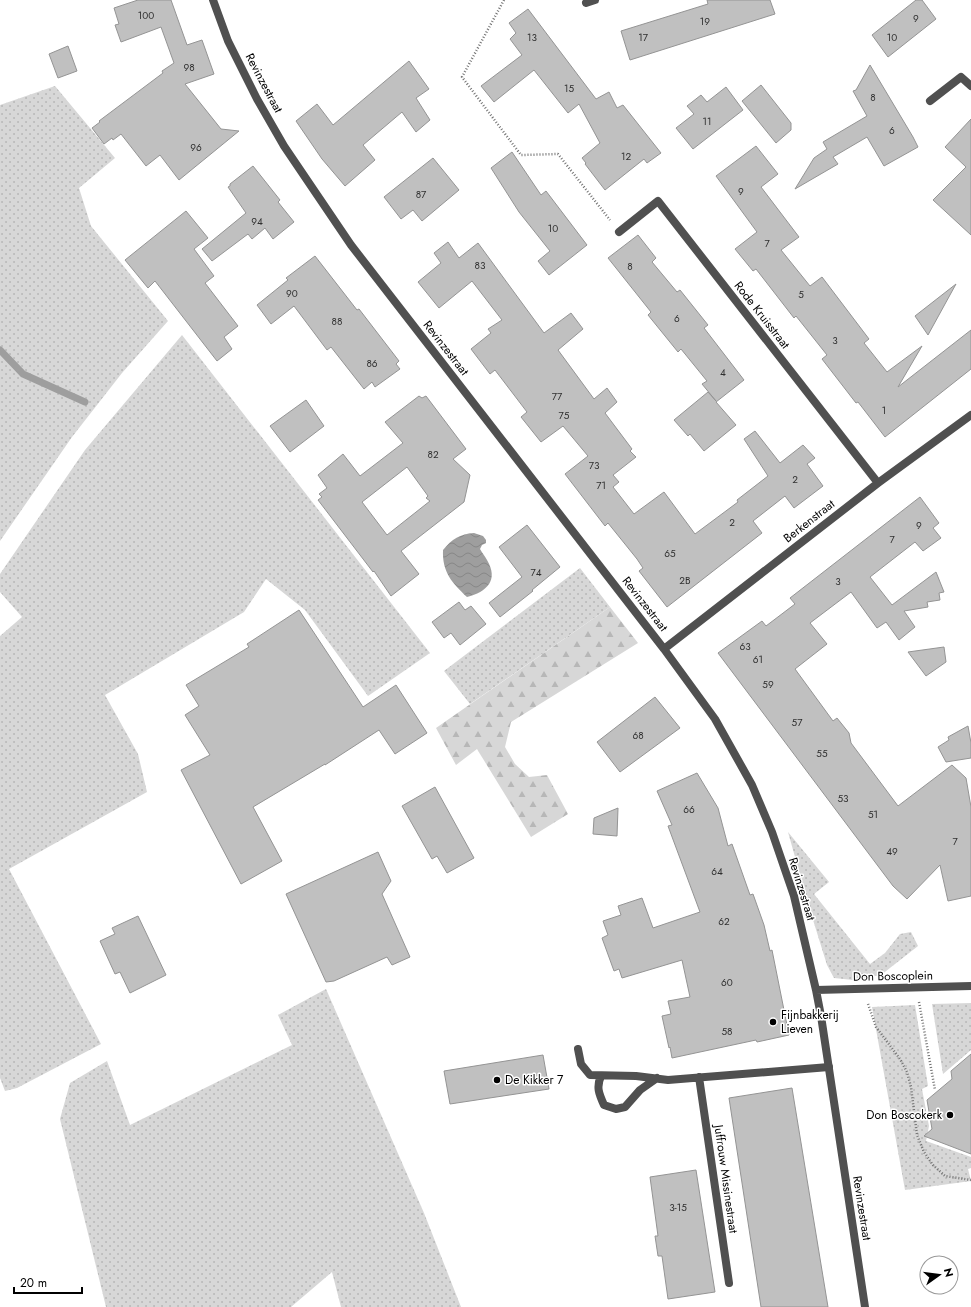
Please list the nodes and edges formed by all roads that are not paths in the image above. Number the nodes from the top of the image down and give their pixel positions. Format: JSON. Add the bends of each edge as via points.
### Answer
{"nodes":[{"id":1,"x":213,"y":0,"type":"edge"},
{"id":2,"x":595,"y":0,"type":"edge"},
{"id":3,"x":586,"y":2,"type":"dead end"},
{"id":4,"x":971,"y":86,"type":"edge"},
{"id":5,"x":930,"y":101,"type":"dead end"},
{"id":6,"x":619,"y":232,"type":"road end"},
{"id":7,"x":971,"y":414,"type":"edge"},
{"id":8,"x":878,"y":483,"type":"junction"},
{"id":9,"x":664,"y":649,"type":"junction"},
{"id":10,"x":971,"y":986,"type":"edge"},
{"id":11,"x":816,"y":990,"type":"junction"},
{"id":12,"x":578,"y":1049,"type":"dead end"},
{"id":13,"x":829,"y":1067,"type":"junction"},
{"id":14,"x":601,"y":1076,"type":"junction"},
{"id":15,"x":699,"y":1077,"type":"junction"},
{"id":16,"x":657,"y":1078,"type":"junction"},
{"id":17,"x":729,"y":1283,"type":"dead end"},
{"id":18,"x":865,"y":1307,"type":"edge"}],
"edges":[{"from":1,"to":9,"type":"street","name":"Revinzestraat","via":[[228,41],[257,99],[284,146],[351,245]]},
{"from":2,"to":3,"type":"street"},
{"from":4,"to":5,"type":"street","via":[[962,77]]},
{"from":6,"to":8,"type":"street","name":"Rode Kruisstraat","via":[[658,201]]},
{"from":7,"to":8,"type":"street","name":"Berkenstraat"},
{"from":8,"to":9,"type":"street","name":"Berkenstraat"},
{"from":9,"to":11,"type":"street","name":"Revinzestraat","via":[[715,719],[752,785],[772,832],[794,896]]},
{"from":10,"to":11,"type":"street","name":"Don Boscoplein"},
{"from":11,"to":13,"type":"street","name":"Revinzestraat"},
{"from":12,"to":14,"type":"street","via":[[581,1064],[590,1075]]},
{"from":13,"to":15,"type":"street"},
{"from":13,"to":18,"type":"street","name":"Revinzestraat"},
{"from":14,"to":16,"type":"street"},
{"from":14,"to":16,"type":"street","via":[[597,1087],[600,1097],[604,1105],[616,1109],[625,1107],[640,1090]]},
{"from":15,"to":16,"type":"street","via":[[668,1080]]},
{"from":15,"to":17,"type":"street","name":"Juffrouw Missinestraat"}]}
